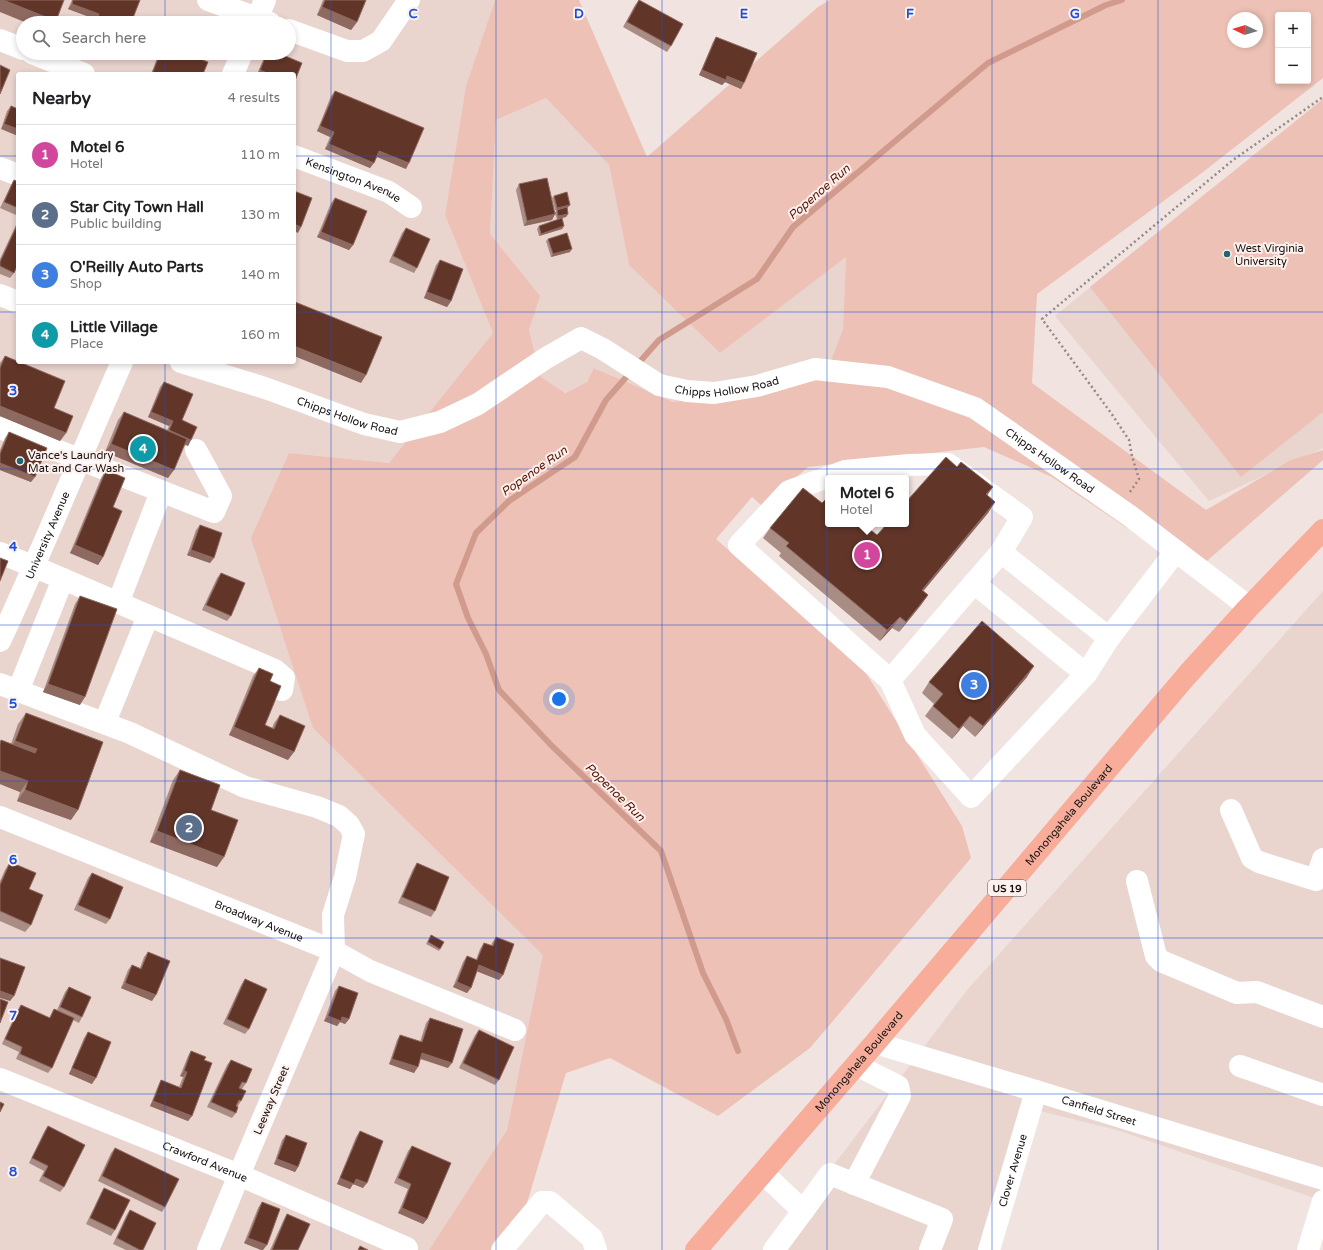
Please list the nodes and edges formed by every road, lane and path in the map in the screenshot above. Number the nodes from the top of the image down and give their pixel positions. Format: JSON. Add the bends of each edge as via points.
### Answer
{"nodes":[{"id":1,"x":208,"y":0,"type":"edge"},
{"id":2,"x":409,"y":0,"type":"edge"},
{"id":3,"x":262,"y":16,"type":"edge"},
{"id":4,"x":296,"y":33,"type":"edge"},
{"id":5,"x":0,"y":40,"type":"edge"},
{"id":6,"x":16,"y":47,"type":"edge"},
{"id":7,"x":49,"y":60,"type":"edge"},
{"id":8,"x":239,"y":60,"type":"edge"},
{"id":9,"x":79,"y":72,"type":"edge"},
{"id":10,"x":234,"y":72,"type":"edge"},
{"id":11,"x":1323,"y":97,"type":"edge"},
{"id":12,"x":296,"y":157,"type":"edge"},
{"id":13,"x":0,"y":168,"type":"edge"},
{"id":14,"x":16,"y":174,"type":"edge"},
{"id":15,"x":411,"y":207,"type":"dead end"},
{"id":16,"x":0,"y":295,"type":"edge"},
{"id":17,"x":16,"y":301,"type":"edge"},
{"id":18,"x":121,"y":364,"type":"edge"},
{"id":19,"x":187,"y":364,"type":"edge"},
{"id":20,"x":0,"y":428,"type":"edge"},
{"id":21,"x":196,"y":450,"type":"dead end"},
{"id":22,"x":79,"y":459,"type":"junction"},
{"id":23,"x":834,"y":475,"type":"edge"},
{"id":24,"x":825,"y":478,"type":"edge"},
{"id":25,"x":161,"y":492,"type":"junction"},
{"id":26,"x":1118,"y":508,"type":"junction"},
{"id":27,"x":1323,"y":530,"type":"edge"},
{"id":28,"x":1176,"y":551,"type":"junction"},
{"id":29,"x":1001,"y":552,"type":"junction"},
{"id":30,"x":0,"y":553,"type":"edge"},
{"id":31,"x":35,"y":567,"type":"junction"},
{"id":32,"x":63,"y":579,"type":"junction"},
{"id":33,"x":974,"y":583,"type":"junction"},
{"id":34,"x":118,"y":603,"type":"junction"},
{"id":35,"x":1249,"y":607,"type":"junction"},
{"id":36,"x":148,"y":616,"type":"junction"},
{"id":37,"x":1109,"y":638,"type":"junction"},
{"id":38,"x":0,"y":641,"type":"edge"},
{"id":39,"x":1086,"y":674,"type":"junction"},
{"id":40,"x":890,"y":680,"type":"junction"},
{"id":41,"x":9,"y":688,"type":"edge"},
{"id":42,"x":282,"y":690,"type":"dead end"},
{"id":43,"x":105,"y":722,"type":"junction"},
{"id":44,"x":1231,"y":810,"type":"dead end"},
{"id":45,"x":0,"y":817,"type":"edge"},
{"id":46,"x":1323,"y":859,"type":"edge"},
{"id":47,"x":1138,"y":881,"type":"dead end"},
{"id":48,"x":1319,"y":881,"type":"edge"},
{"id":49,"x":334,"y":951,"type":"junction"},
{"id":50,"x":1323,"y":1017,"type":"edge"},
{"id":51,"x":515,"y":1030,"type":"dead end"},
{"id":52,"x":875,"y":1043,"type":"junction"},
{"id":53,"x":856,"y":1064,"type":"junction"},
{"id":54,"x":1240,"y":1066,"type":"dead end"},
{"id":55,"x":0,"y":1079,"type":"edge"},
{"id":56,"x":1036,"y":1091,"type":"junction"},
{"id":57,"x":1323,"y":1095,"type":"edge"},
{"id":58,"x":763,"y":1173,"type":"junction"},
{"id":59,"x":239,"y":1175,"type":"junction"},
{"id":60,"x":1323,"y":1179,"type":"edge"},
{"id":61,"x":854,"y":1184,"type":"junction"},
{"id":62,"x":1323,"y":1201,"type":"edge"},
{"id":63,"x":803,"y":1211,"type":"junction"},
{"id":64,"x":407,"y":1248,"type":"dead end"},
{"id":65,"x":208,"y":1250,"type":"edge"},
{"id":66,"x":502,"y":1250,"type":"edge"},
{"id":67,"x":596,"y":1250,"type":"edge"},
{"id":68,"x":696,"y":1250,"type":"edge"},
{"id":69,"x":774,"y":1250,"type":"edge"},
{"id":70,"x":930,"y":1250,"type":"edge"},
{"id":71,"x":988,"y":1250,"type":"edge"},
{"id":72,"x":1308,"y":1250,"type":"edge"}],
"edges":[{"from":1,"to":3,"type":"street"},
{"from":2,"to":4,"type":"street","via":[[381,41],[363,51],[347,51]]},
{"from":5,"to":6,"type":"street"},
{"from":7,"to":9,"type":"street"},
{"from":8,"to":10,"type":"street"},
{"from":11,"to":26,"type":"path","via":[[1233,160],[1042,318],[1129,440],[1139,479]]},
{"from":12,"to":15,"type":"street","name":"Kensington Avenue","via":[[389,192]]},
{"from":13,"to":14,"type":"street"},
{"from":16,"to":17,"type":"street"},
{"from":18,"to":22,"type":"street","name":"University Avenue"},
{"from":19,"to":26,"type":"street","name":"Chipps Hollow Road","via":[[265,388],[364,424],[400,432],[440,422],[478,404],[580,338],[603,349],[659,385],[687,391],[714,393],[756,386],[815,369],[888,377],[975,408]]},
{"from":20,"to":22,"type":"street"},
{"from":21,"to":25,"type":"street","via":[[221,496],[214,512]]},
{"from":22,"to":25,"type":"street"},
{"from":22,"to":31,"type":"street","name":"University Avenue"},
{"from":23,"to":29,"type":"street","via":[[845,471],[948,464],[1022,517]]},
{"from":24,"to":40,"type":"street","via":[[789,491],[739,545]]},
{"from":25,"to":34,"type":"street"},
{"from":26,"to":28,"type":"street","name":"Chipps Hollow Road"},
{"from":27,"to":35,"type":"main road","name":"Monongahela Boulevard","number":"US 19"},
{"from":28,"to":35,"type":"street","name":"Chipps Hollow Road"},
{"from":28,"to":37,"type":"street"},
{"from":29,"to":33,"type":"street"},
{"from":29,"to":37,"type":"street"},
{"from":30,"to":31,"type":"street"},
{"from":31,"to":32,"type":"street"},
{"from":31,"to":38,"type":"street","name":"University Avenue"},
{"from":32,"to":34,"type":"street"},
{"from":32,"to":41,"type":"street"},
{"from":33,"to":39,"type":"street"},
{"from":33,"to":40,"type":"street"},
{"from":34,"to":36,"type":"street"},
{"from":35,"to":52,"type":"main road","name":"Monongahela Boulevard","number":"US 19","via":[[1188,674]]},
{"from":36,"to":42,"type":"street","via":[[274,670],[284,678]]},
{"from":36,"to":43,"type":"street"},
{"from":37,"to":39,"type":"street"},
{"from":39,"to":40,"type":"street","via":[[971,797],[915,734]]},
{"from":41,"to":43,"type":"street"},
{"from":43,"to":49,"type":"street","via":[[244,787],[317,807],[339,816],[349,825],[354,834],[345,877],[333,915]]},
{"from":44,"to":48,"type":"street","via":[[1252,858]]},
{"from":45,"to":49,"type":"street","name":"Broadway Avenue"},
{"from":46,"to":48,"type":"street"},
{"from":47,"to":50,"type":"street","via":[[1156,956],[1162,961],[1236,993],[1257,992]]},
{"from":49,"to":51,"type":"street","name":"Broadway Avenue","via":[[370,971]]},
{"from":49,"to":59,"type":"street","name":"Leeway Street"},
{"from":52,"to":53,"type":"main road","name":"Monongahela Boulevard","number":"US 19"},
{"from":52,"to":56,"type":"street","name":"Canfield Street"},
{"from":53,"to":58,"type":"main road","name":"Monongahela Boulevard","number":"US 19"},
{"from":53,"to":61,"type":"street","via":[[898,1086],[900,1096]]},
{"from":54,"to":57,"type":"street"},
{"from":55,"to":59,"type":"street","name":"Crawford Avenue"},
{"from":56,"to":60,"type":"street","name":"Canfield Street"},
{"from":56,"to":71,"type":"street","name":"Clover Avenue"},
{"from":58,"to":63,"type":"street"},
{"from":58,"to":68,"type":"main road","name":"Monongahela Boulevard","number":"US 19"},
{"from":59,"to":64,"type":"street","name":"Crawford Avenue"},
{"from":59,"to":65,"type":"street","name":"Leeway Street"},
{"from":61,"to":63,"type":"street","via":[[830,1174]]},
{"from":61,"to":70,"type":"street","via":[[942,1219]]},
{"from":62,"to":72,"type":"street"},
{"from":63,"to":69,"type":"street"},
{"from":66,"to":67,"type":"street","via":[[542,1202],[550,1202],[592,1238]]}]}
